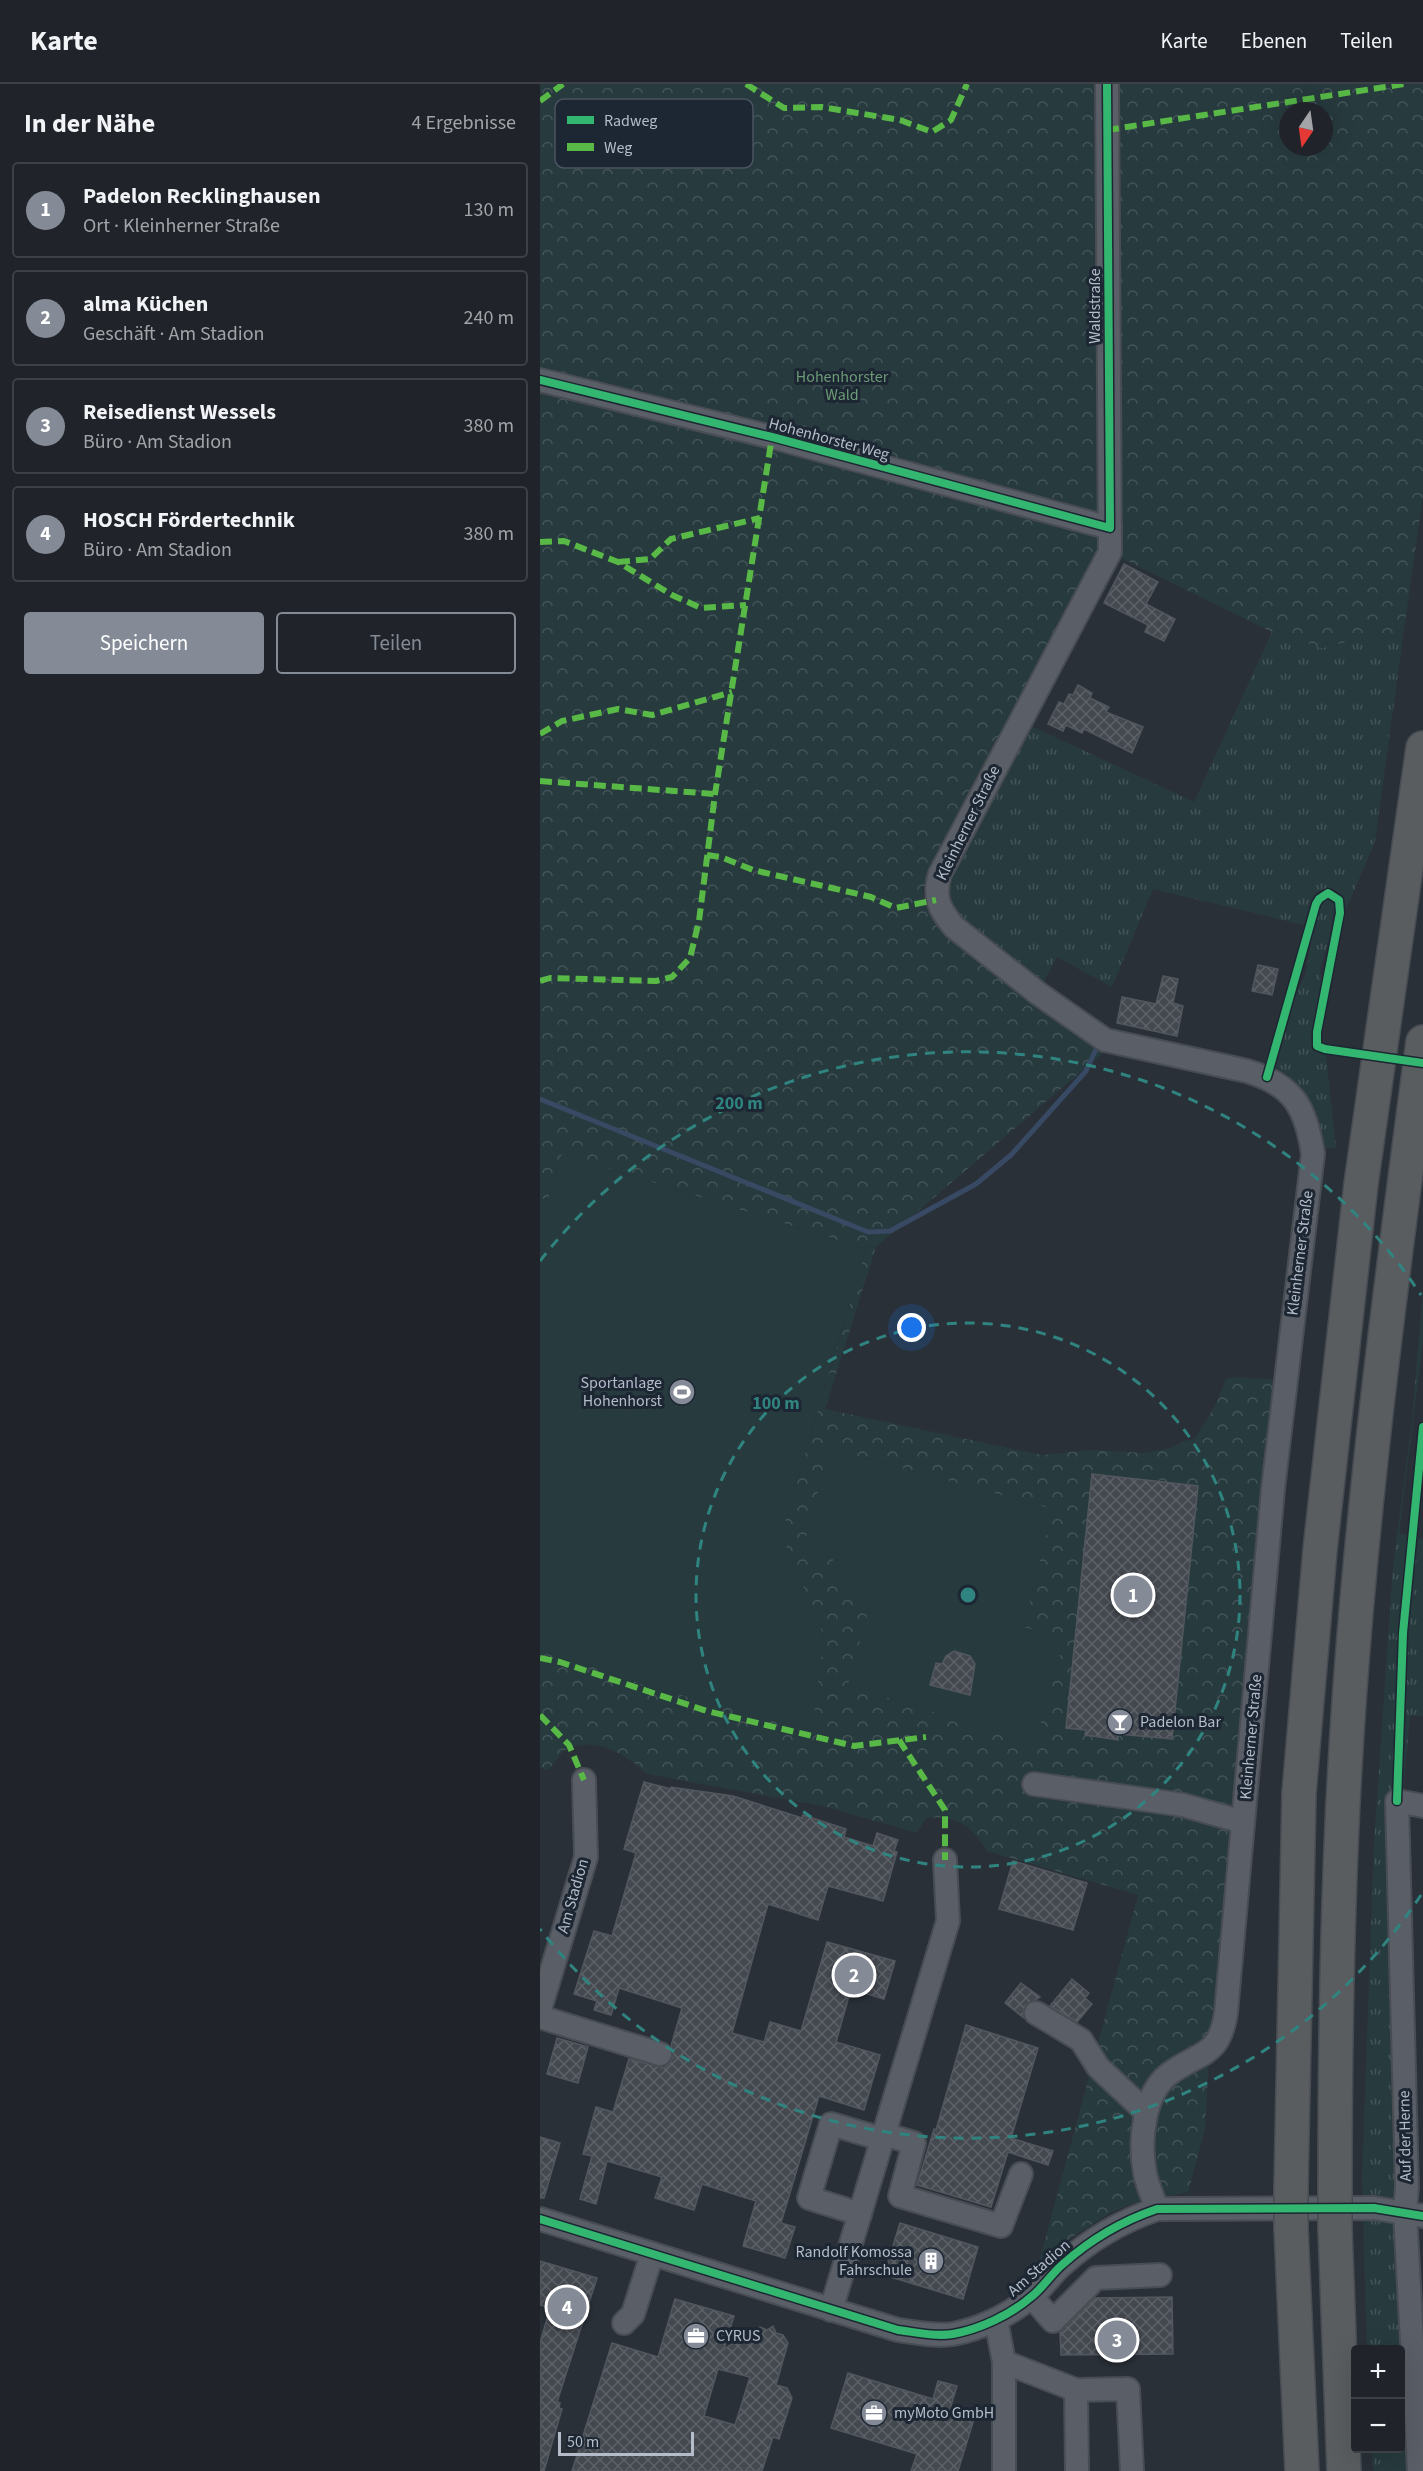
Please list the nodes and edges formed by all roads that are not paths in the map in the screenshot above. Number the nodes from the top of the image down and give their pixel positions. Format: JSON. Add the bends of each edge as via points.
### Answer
{"nodes":[{"id":1,"x":1107,"y":84,"type":"edge"},
{"id":2,"x":540,"y":380,"type":"edge"},
{"id":3,"x":1110,"y":528,"type":"junction"},
{"id":4,"x":1423,"y":748,"type":"edge"},
{"id":5,"x":1423,"y":1042,"type":"edge"},
{"id":6,"x":584,"y":1780,"type":"dead end"},
{"id":7,"x":1034,"y":1784,"type":"dead end"},
{"id":8,"x":1423,"y":1806,"type":"edge"},
{"id":9,"x":1243,"y":1822,"type":"junction"},
{"id":10,"x":945,"y":1860,"type":"dead end"},
{"id":11,"x":540,"y":2009,"type":"edge"},
{"id":12,"x":1036,"y":2013,"type":"dead end"},
{"id":13,"x":540,"y":2017,"type":"edge"},
{"id":14,"x":660,"y":2054,"type":"dead end"},
{"id":15,"x":1146,"y":2112,"type":"junction"},
{"id":16,"x":883,"y":2136,"type":"junction"},
{"id":17,"x":1021,"y":2175,"type":"dead end"},
{"id":18,"x":1157,"y":2209,"type":"junction"},
{"id":19,"x":860,"y":2214,"type":"junction"},
{"id":20,"x":1414,"y":2214,"type":"edge"},
{"id":21,"x":540,"y":2219,"type":"edge"},
{"id":22,"x":652,"y":2254,"type":"junction"},
{"id":23,"x":1160,"y":2275,"type":"dead end"},
{"id":24,"x":1032,"y":2297,"type":"junction"},
{"id":25,"x":831,"y":2310,"type":"junction"},
{"id":26,"x":996,"y":2320,"type":"junction"},
{"id":27,"x":624,"y":2323,"type":"dead end"},
{"id":28,"x":1418,"y":2325,"type":"edge"},
{"id":29,"x":1004,"y":2362,"type":"junction"},
{"id":30,"x":1076,"y":2390,"type":"junction"},
{"id":31,"x":1004,"y":2471,"type":"edge"},
{"id":32,"x":1077,"y":2471,"type":"edge"},
{"id":33,"x":1132,"y":2471,"type":"edge"},
{"id":34,"x":1302,"y":2471,"type":"edge"},
{"id":35,"x":1344,"y":2471,"type":"edge"},
{"id":36,"x":1419,"y":2471,"type":"edge"}],
"edges":[{"from":1,"to":3,"type":"street","name":"Waldstraße"},
{"from":2,"to":3,"type":"street","name":"Hohenhorster Weg","via":[[772,437]]},
{"from":3,"to":9,"type":"street","name":"Kleinherner Straße","via":[[1110,552],[940,874],[936,900],[954,927],[1105,1040],[1267,1077],[1293,1097],[1305,1118],[1313,1154],[1273,1489]]},
{"from":4,"to":34,"type":"highway","bridge":true,"via":[[1361,1184],[1320,1550],[1299,1793],[1291,2228]]},
{"from":5,"to":35,"type":"highway","bridge":true,"via":[[1366,1514],[1346,1747],[1335,1990],[1335,2228]]},
{"from":6,"to":11,"type":"street","name":"Am Stadion","via":[[586,1857]]},
{"from":7,"to":9,"type":"street","via":[[1183,1805]]},
{"from":8,"to":20,"type":"street","name":"Auf der Herne","via":[[1397,1801],[1407,2187]]},
{"from":9,"to":15,"type":"street","name":"Kleinherner Straße","via":[[1223,2034],[1214,2047],[1170,2074],[1154,2089]]},
{"from":10,"to":16,"type":"street","via":[[948,1921]]},
{"from":12,"to":15,"type":"street","via":[[1081,2040],[1098,2067]]},
{"from":13,"to":14,"type":"street"},
{"from":15,"to":18,"type":"street","name":"Kleinherner Straße","via":[[1145,2174]]},
{"from":16,"to":17,"type":"street","via":[[914,2143],[900,2196],[990,2223],[1001,2226]]},
{"from":16,"to":19,"type":"street"},
{"from":16,"to":19,"type":"street","via":[[822,2121],[809,2198]]},
{"from":18,"to":20,"type":"street","name":"Am Stadion","via":[[1374,2208]]},
{"from":18,"to":24,"type":"street","name":"Am Stadion","via":[[1101,2234],[1062,2264]]},
{"from":19,"to":25,"type":"street"},
{"from":20,"to":28,"type":"street","name":"Auf der Herne"},
{"from":21,"to":22,"type":"street","name":"Am Stadion"},
{"from":22,"to":25,"type":"street","name":"Am Stadion"},
{"from":22,"to":27,"type":"street","via":[[633,2314]]},
{"from":23,"to":24,"type":"street","via":[[1096,2278],[1053,2321]]},
{"from":24,"to":26,"type":"street","name":"Am Stadion"},
{"from":25,"to":26,"type":"street","name":"Am Stadion","via":[[918,2333],[952,2334]]},
{"from":26,"to":29,"type":"street"},
{"from":28,"to":36,"type":"street","name":"Auf der Herne"},
{"from":29,"to":30,"type":"street"},
{"from":29,"to":31,"type":"street"},
{"from":30,"to":32,"type":"street"},
{"from":30,"to":33,"type":"street","via":[[1128,2389]]}]}
